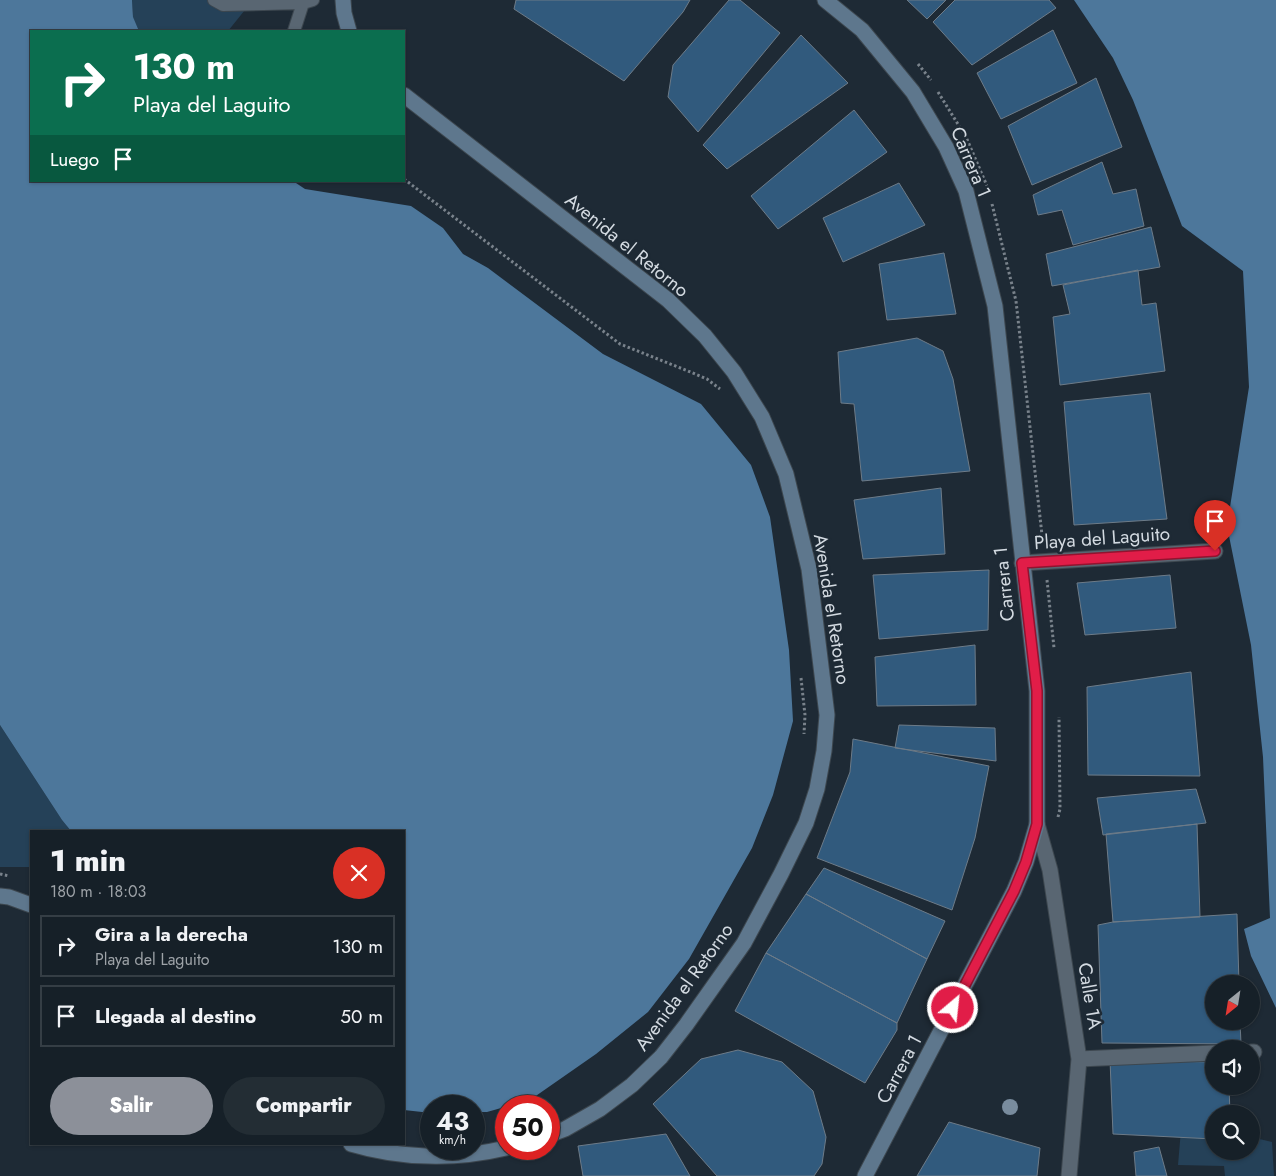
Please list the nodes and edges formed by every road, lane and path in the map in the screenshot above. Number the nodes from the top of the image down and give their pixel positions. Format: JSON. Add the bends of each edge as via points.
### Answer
{"nodes":[{"id":1,"x":214,"y":0,"type":"edge"},
{"id":2,"x":343,"y":0,"type":"edge"},
{"id":3,"x":825,"y":0,"type":"edge"},
{"id":4,"x":308,"y":2,"type":"edge"},
{"id":5,"x":294,"y":30,"type":"edge"},
{"id":6,"x":349,"y":30,"type":"edge"},
{"id":7,"x":917,"y":63,"type":"dead end"},
{"id":8,"x":405,"y":96,"type":"edge"},
{"id":9,"x":405,"y":181,"type":"edge"},
{"id":10,"x":988,"y":192,"type":"dead end"},
{"id":11,"x":991,"y":201,"type":"dead end"},
{"id":12,"x":724,"y":395,"type":"dead end"},
{"id":13,"x":1215,"y":551,"type":"dead end"},
{"id":14,"x":1045,"y":561,"type":"junction"},
{"id":15,"x":1022,"y":563,"type":"junction"},
{"id":16,"x":1054,"y":650,"type":"dead end"},
{"id":17,"x":801,"y":677,"type":"dead end"},
{"id":18,"x":1058,"y":710,"type":"dead end"},
{"id":19,"x":803,"y":742,"type":"dead end"},
{"id":20,"x":1057,"y":819,"type":"dead end"},
{"id":21,"x":1037,"y":824,"type":"junction"},
{"id":22,"x":0,"y":896,"type":"edge"},
{"id":23,"x":30,"y":904,"type":"edge"},
{"id":24,"x":1205,"y":1053,"type":"edge"},
{"id":25,"x":1079,"y":1059,"type":"junction"},
{"id":26,"x":560,"y":1131,"type":"edge"},
{"id":27,"x":354,"y":1145,"type":"edge"},
{"id":28,"x":495,"y":1151,"type":"edge"},
{"id":29,"x":866,"y":1176,"type":"edge"},
{"id":30,"x":1070,"y":1176,"type":"edge"}],
"edges":[{"from":1,"to":4,"type":"lane","via":[[223,5]]},
{"from":2,"to":6,"type":"main road"},
{"from":3,"to":15,"type":"main road","name":"Carrera 1","via":[[862,30],[913,92],[946,147],[966,191],[995,306]]},
{"from":4,"to":5,"type":"lane"},
{"from":7,"to":10,"type":"path","via":[[966,137]]},
{"from":8,"to":26,"type":"main road","name":"Avenida el Retorno","via":[[668,300],[705,336],[734,372],[762,417],[786,474],[809,569],[827,715],[817,789],[806,823],[744,944],[661,1056],[632,1085],[600,1109]]},
{"from":9,"to":12,"type":"path","via":[[620,344],[707,379]]},
{"from":11,"to":14,"type":"path","via":[[1016,301]]},
{"from":13,"to":14,"type":"street","name":"Playa del Laguito"},
{"from":14,"to":15,"type":"street","name":"Playa del Laguito"},
{"from":14,"to":16,"type":"path"},
{"from":15,"to":21,"type":"main road","name":"Carrera 1","via":[[1037,691]]},
{"from":17,"to":19,"type":"path","via":[[805,715]]},
{"from":18,"to":20,"type":"path","via":[[1060,809]]},
{"from":21,"to":25,"type":"street","name":"Calle 1A","via":[[1050,870]]},
{"from":21,"to":29,"type":"main road","name":"Carrera 1","via":[[1014,891]]},
{"from":22,"to":23,"type":"main road"},
{"from":24,"to":25,"type":"street"},
{"from":25,"to":30,"type":"street","name":"Calle 1A"},
{"from":27,"to":28,"type":"main road","via":[[406,1155],[447,1157]]}]}
